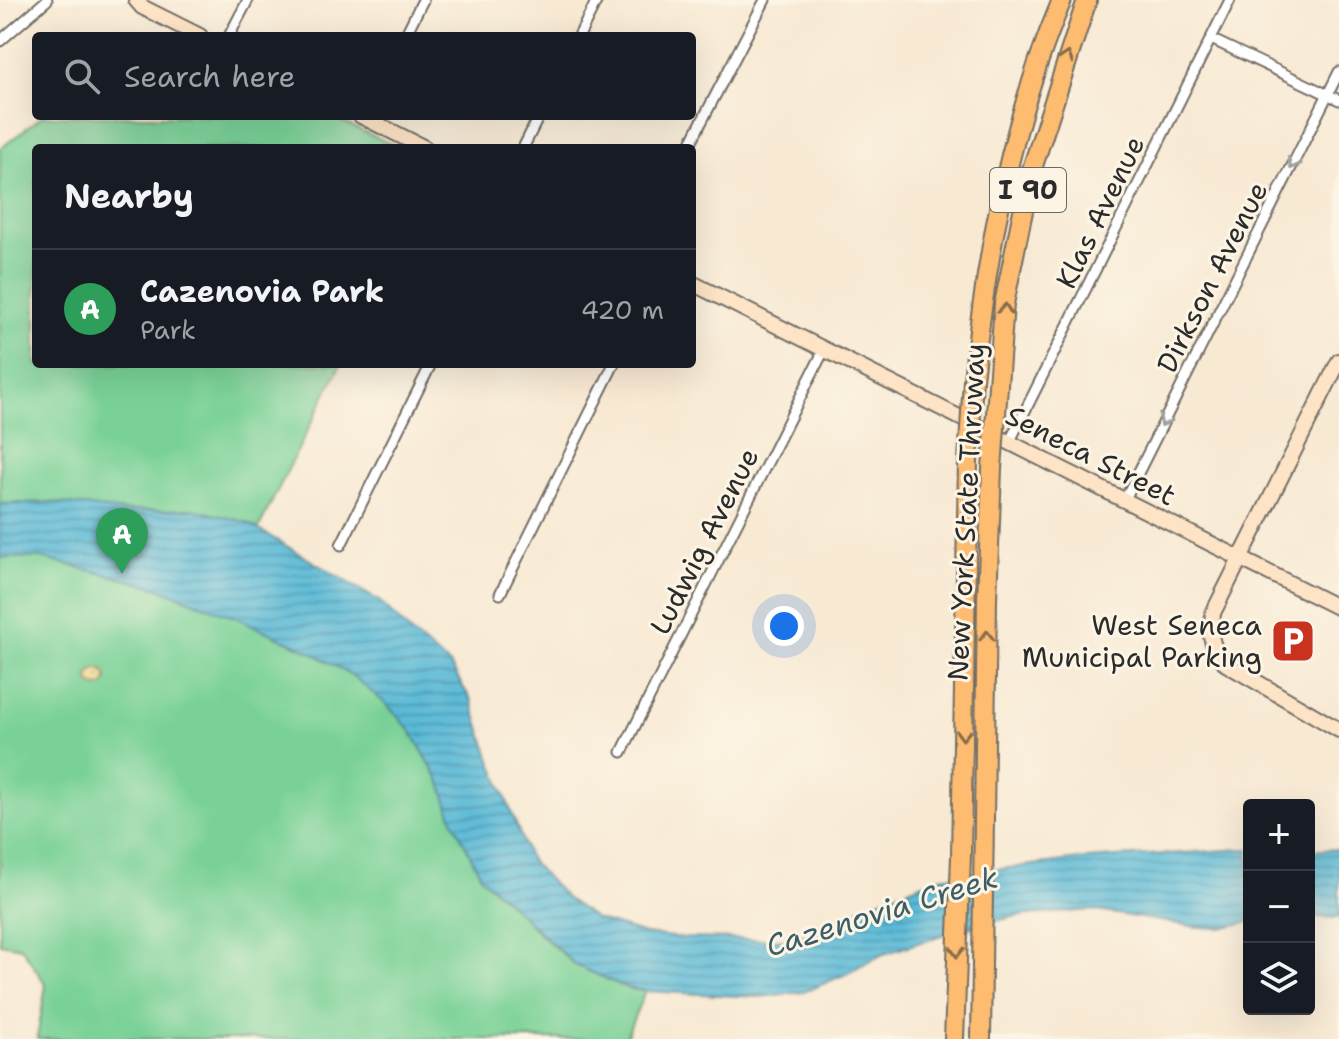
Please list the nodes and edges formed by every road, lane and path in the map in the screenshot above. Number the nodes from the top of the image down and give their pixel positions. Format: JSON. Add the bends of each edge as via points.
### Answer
{"nodes":[{"id":1,"x":47,"y":0,"type":"edge"},
{"id":2,"x":136,"y":0,"type":"edge"},
{"id":3,"x":248,"y":0,"type":"edge"},
{"id":4,"x":423,"y":0,"type":"edge"},
{"id":5,"x":597,"y":0,"type":"edge"},
{"id":6,"x":765,"y":0,"type":"edge"},
{"id":7,"x":1062,"y":0,"type":"edge"},
{"id":8,"x":1087,"y":0,"type":"edge"},
{"id":9,"x":1230,"y":0,"type":"edge"},
{"id":10,"x":192,"y":32,"type":"edge"},
{"id":11,"x":231,"y":32,"type":"edge"},
{"id":12,"x":407,"y":32,"type":"edge"},
{"id":13,"x":581,"y":32,"type":"edge"},
{"id":14,"x":1211,"y":39,"type":"junction"},
{"id":15,"x":0,"y":41,"type":"edge"},
{"id":16,"x":1339,"y":72,"type":"edge"},
{"id":17,"x":1328,"y":94,"type":"junction"},
{"id":18,"x":1339,"y":100,"type":"edge"},
{"id":19,"x":369,"y":120,"type":"edge"},
{"id":20,"x":537,"y":120,"type":"edge"},
{"id":21,"x":417,"y":144,"type":"edge"},
{"id":22,"x":525,"y":144,"type":"edge"},
{"id":23,"x":690,"y":144,"type":"edge"},
{"id":24,"x":696,"y":285,"type":"edge"},
{"id":25,"x":824,"y":350,"type":"junction"},
{"id":26,"x":1339,"y":361,"type":"edge"},
{"id":27,"x":429,"y":368,"type":"edge"},
{"id":28,"x":612,"y":368,"type":"edge"},
{"id":29,"x":1009,"y":443,"type":"junction"},
{"id":30,"x":1124,"y":501,"type":"junction"},
{"id":31,"x":341,"y":545,"type":"dead end"},
{"id":32,"x":1239,"y":559,"type":"junction"},
{"id":33,"x":500,"y":594,"type":"dead end"},
{"id":34,"x":1339,"y":608,"type":"edge"},
{"id":35,"x":1339,"y":730,"type":"edge"},
{"id":36,"x":622,"y":752,"type":"dead end"},
{"id":37,"x":954,"y":1039,"type":"edge"},
{"id":38,"x":981,"y":1039,"type":"edge"}],
"edges":[{"from":1,"to":15,"type":"street"},
{"from":2,"to":10,"type":"main road"},
{"from":3,"to":11,"type":"street"},
{"from":4,"to":12,"type":"street"},
{"from":5,"to":13,"type":"street"},
{"from":6,"to":23,"type":"street"},
{"from":7,"to":37,"type":"highway","name":"New York State Thruway","number":"I 90","one_way":true,"bridge":true,"via":[[1021,117],[982,295],[973,380]]},
{"from":38,"to":8,"type":"highway","name":"New York State Thruway","number":"I 90","one_way":true,"bridge":true,"via":[[992,469],[1004,304],[1031,172]]},
{"from":9,"to":14,"type":"street","name":"Klas Avenue"},
{"from":14,"to":17,"type":"street"},
{"from":14,"to":29,"type":"street","name":"Klas Avenue"},
{"from":16,"to":17,"type":"street","name":"Dirkson Avenue"},
{"from":17,"to":18,"type":"street"},
{"from":17,"to":30,"type":"street","name":"Dirkson Avenue","one_way":true},
{"from":19,"to":21,"type":"main road"},
{"from":20,"to":22,"type":"street"},
{"from":24,"to":25,"type":"main road","name":"Seneca Street"},
{"from":25,"to":29,"type":"main road","name":"Seneca Street"},
{"from":25,"to":36,"type":"street","name":"Ludwig Avenue"},
{"from":26,"to":32,"type":"main road"},
{"from":27,"to":31,"type":"street"},
{"from":28,"to":33,"type":"street"},
{"from":29,"to":30,"type":"main road","name":"Seneca Street"},
{"from":30,"to":32,"type":"main road","name":"Seneca Street"},
{"from":32,"to":34,"type":"main road","name":"Seneca Street"},
{"from":32,"to":35,"type":"main road","via":[[1213,613],[1211,636],[1219,656],[1234,670]]}]}
